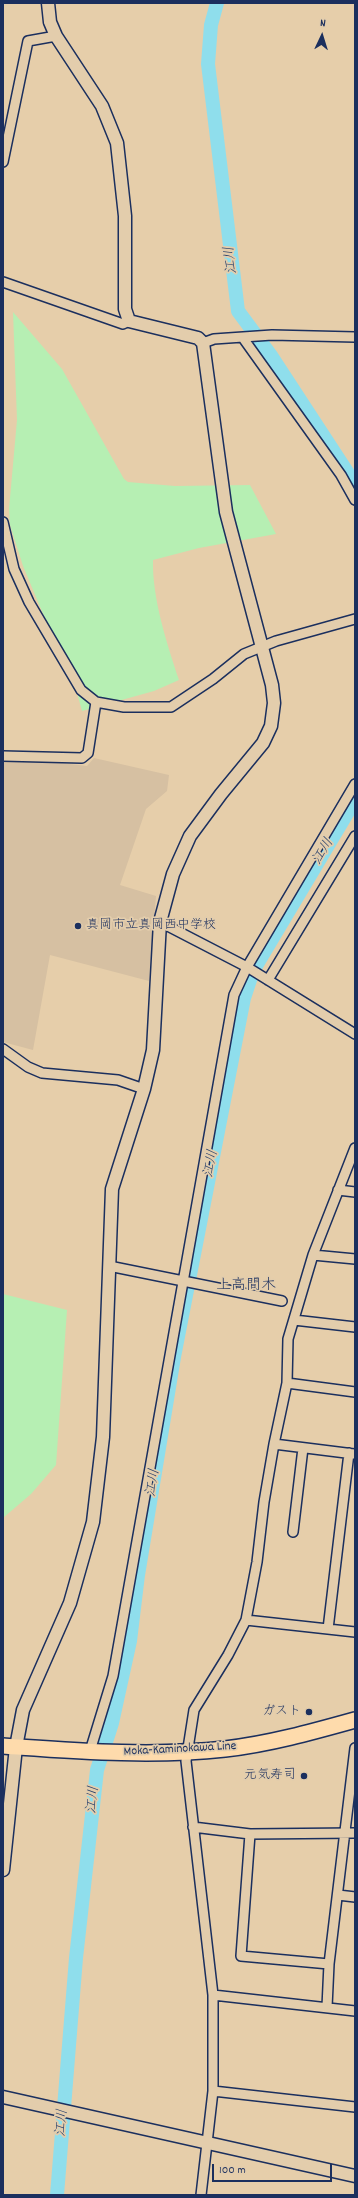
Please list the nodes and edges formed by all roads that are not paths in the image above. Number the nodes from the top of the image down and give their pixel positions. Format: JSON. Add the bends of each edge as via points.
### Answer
{"nodes":[{"id":1,"x":48,"y":3,"type":"edge"},
{"id":2,"x":56,"y":36,"type":"junction"},
{"id":3,"x":3,"y":162,"type":"edge"},
{"id":4,"x":3,"y":282,"type":"edge"},
{"id":5,"x":129,"y":321,"type":"junction"},
{"id":6,"x":355,"y":337,"type":"edge"},
{"id":7,"x":243,"y":338,"type":"junction"},
{"id":8,"x":203,"y":343,"type":"junction"},
{"id":9,"x":355,"y":500,"type":"edge"},
{"id":10,"x":3,"y":522,"type":"edge"},
{"id":11,"x":355,"y":619,"type":"edge"},
{"id":12,"x":262,"y":647,"type":"junction"},
{"id":13,"x":96,"y":702,"type":"junction"},
{"id":14,"x":3,"y":756,"type":"edge"},
{"id":15,"x":355,"y":784,"type":"edge"},
{"id":16,"x":355,"y":836,"type":"edge"},
{"id":17,"x":160,"y":922,"type":"junction"},
{"id":18,"x":247,"y":967,"type":"junction"},
{"id":19,"x":268,"y":980,"type":"junction"},
{"id":20,"x":355,"y":1034,"type":"edge"},
{"id":21,"x":3,"y":1049,"type":"edge"},
{"id":22,"x":144,"y":1089,"type":"junction"},
{"id":23,"x":355,"y":1148,"type":"edge"},
{"id":24,"x":338,"y":1190,"type":"junction"},
{"id":25,"x":355,"y":1192,"type":"edge"},
{"id":26,"x":314,"y":1255,"type":"junction"},
{"id":27,"x":355,"y":1259,"type":"edge"},
{"id":28,"x":108,"y":1266,"type":"junction"},
{"id":29,"x":184,"y":1281,"type":"junction"},
{"id":30,"x":282,"y":1301,"type":"dead end"},
{"id":31,"x":294,"y":1320,"type":"junction"},
{"id":32,"x":355,"y":1327,"type":"edge"},
{"id":33,"x":287,"y":1383,"type":"junction"},
{"id":34,"x":355,"y":1392,"type":"edge"},
{"id":35,"x":274,"y":1444,"type":"junction"},
{"id":36,"x":303,"y":1448,"type":"junction"},
{"id":37,"x":352,"y":1453,"type":"edge"},
{"id":38,"x":292,"y":1532,"type":"dead end"},
{"id":39,"x":246,"y":1620,"type":"junction"},
{"id":40,"x":328,"y":1629,"type":"junction"},
{"id":41,"x":355,"y":1632,"type":"edge"},
{"id":42,"x":355,"y":1720,"type":"edge"},
{"id":43,"x":355,"y":1730,"type":"edge"},
{"id":44,"x":355,"y":1748,"type":"edge"},
{"id":45,"x":9,"y":1751,"type":"edge"},
{"id":46,"x":90,"y":1751,"type":"junction"},
{"id":47,"x":187,"y":1757,"type":"junction"},
{"id":48,"x":353,"y":1775,"type":"edge"},
{"id":49,"x":193,"y":1827,"type":"junction"},
{"id":50,"x":350,"y":1833,"type":"edge"},
{"id":51,"x":250,"y":1834,"type":"junction"},
{"id":52,"x":3,"y":1870,"type":"edge"},
{"id":53,"x":338,"y":1895,"type":"junction"},
{"id":54,"x":355,"y":1897,"type":"edge"},
{"id":55,"x":329,"y":1964,"type":"junction"},
{"id":56,"x":213,"y":1995,"type":"junction"},
{"id":57,"x":327,"y":2007,"type":"junction"},
{"id":58,"x":355,"y":2011,"type":"edge"},
{"id":59,"x":213,"y":2091,"type":"junction"},
{"id":60,"x":3,"y":2097,"type":"edge"},
{"id":61,"x":355,"y":2107,"type":"edge"},
{"id":62,"x":208,"y":2144,"type":"junction"},
{"id":63,"x":355,"y":2176,"type":"edge"},
{"id":64,"x":201,"y":2195,"type":"edge"}],
"edges":[{"from":1,"to":2,"type":"street","via":[[50,22]]},
{"from":2,"to":3,"type":"street","via":[[28,41]]},
{"from":2,"to":5,"type":"street","via":[[102,106],[117,143],[125,216],[125,309]]},
{"from":4,"to":5,"type":"street","via":[[103,318],[124,324]]},
{"from":5,"to":8,"type":"street","via":[[198,338]]},
{"from":6,"to":7,"type":"street"},
{"from":7,"to":8,"type":"street","via":[[214,338]]},
{"from":7,"to":9,"type":"street","via":[[341,475]]},
{"from":8,"to":12,"type":"street","via":[[226,512]]},
{"from":10,"to":13,"type":"street","via":[[14,568],[29,602],[81,690]]},
{"from":11,"to":12,"type":"street"},
{"from":12,"to":13,"type":"street","via":[[244,654],[213,680],[171,707],[124,707]]},
{"from":12,"to":17,"type":"street","via":[[273,691],[274,703],[270,726],[263,743],[190,836],[173,874]]},
{"from":13,"to":14,"type":"street","via":[[88,753],[82,758]]},
{"from":15,"to":18,"type":"street"},
{"from":16,"to":19,"type":"street"},
{"from":17,"to":18,"type":"street"},
{"from":17,"to":22,"type":"street","via":[[156,1023]]},
{"from":18,"to":19,"type":"street"},
{"from":18,"to":29,"type":"street","via":[[234,995]]},
{"from":19,"to":20,"type":"street"},
{"from":21,"to":22,"type":"street","via":[[28,1067],[42,1073],[118,1080]]},
{"from":22,"to":28,"type":"street","via":[[112,1189]]},
{"from":23,"to":24,"type":"street"},
{"from":24,"to":25,"type":"street"},
{"from":24,"to":26,"type":"street"},
{"from":26,"to":27,"type":"street"},
{"from":26,"to":31,"type":"street"},
{"from":28,"to":29,"type":"street"},
{"from":28,"to":45,"type":"street","via":[[103,1437],[93,1522],[70,1603],[27,1697]]},
{"from":29,"to":30,"type":"street"},
{"from":29,"to":46,"type":"street","via":[[113,1676]]},
{"from":31,"to":32,"type":"street"},
{"from":31,"to":33,"type":"street","via":[[288,1339]]},
{"from":33,"to":34,"type":"street"},
{"from":33,"to":35,"type":"street"},
{"from":35,"to":36,"type":"street"},
{"from":35,"to":39,"type":"street"},
{"from":36,"to":37,"type":"street"},
{"from":36,"to":38,"type":"street"},
{"from":37,"to":40,"type":"street"},
{"from":39,"to":40,"type":"street"},
{"from":39,"to":47,"type":"street","via":[[194,1710]]},
{"from":40,"to":41,"type":"street"},
{"from":42,"to":47,"type":"main road","name":"Moka-Kaminokawa Line","via":[[256,1744]]},
{"from":43,"to":47,"type":"main road","name":"Moka-Kaminokawa Line","via":[[257,1753]]},
{"from":44,"to":48,"type":"street"},
{"from":45,"to":46,"type":"main road","name":"Moka-Kaminokawa Line"},
{"from":45,"to":47,"type":"main road","name":"Moka-Kaminokawa Line","via":[[120,1762]]},
{"from":45,"to":52,"type":"street"},
{"from":46,"to":47,"type":"main road","name":"Moka-Kaminokawa Line"},
{"from":47,"to":49,"type":"street"},
{"from":48,"to":50,"type":"street"},
{"from":49,"to":51,"type":"street"},
{"from":49,"to":56,"type":"street"},
{"from":50,"to":51,"type":"street"},
{"from":50,"to":53,"type":"street"},
{"from":51,"to":55,"type":"street","via":[[241,1956]]},
{"from":53,"to":54,"type":"street"},
{"from":53,"to":55,"type":"street"},
{"from":55,"to":57,"type":"street"},
{"from":56,"to":57,"type":"street"},
{"from":56,"to":59,"type":"street"},
{"from":57,"to":58,"type":"street"},
{"from":59,"to":61,"type":"street"},
{"from":59,"to":62,"type":"street"},
{"from":60,"to":62,"type":"street"},
{"from":62,"to":63,"type":"street"},
{"from":62,"to":64,"type":"street"}]}
